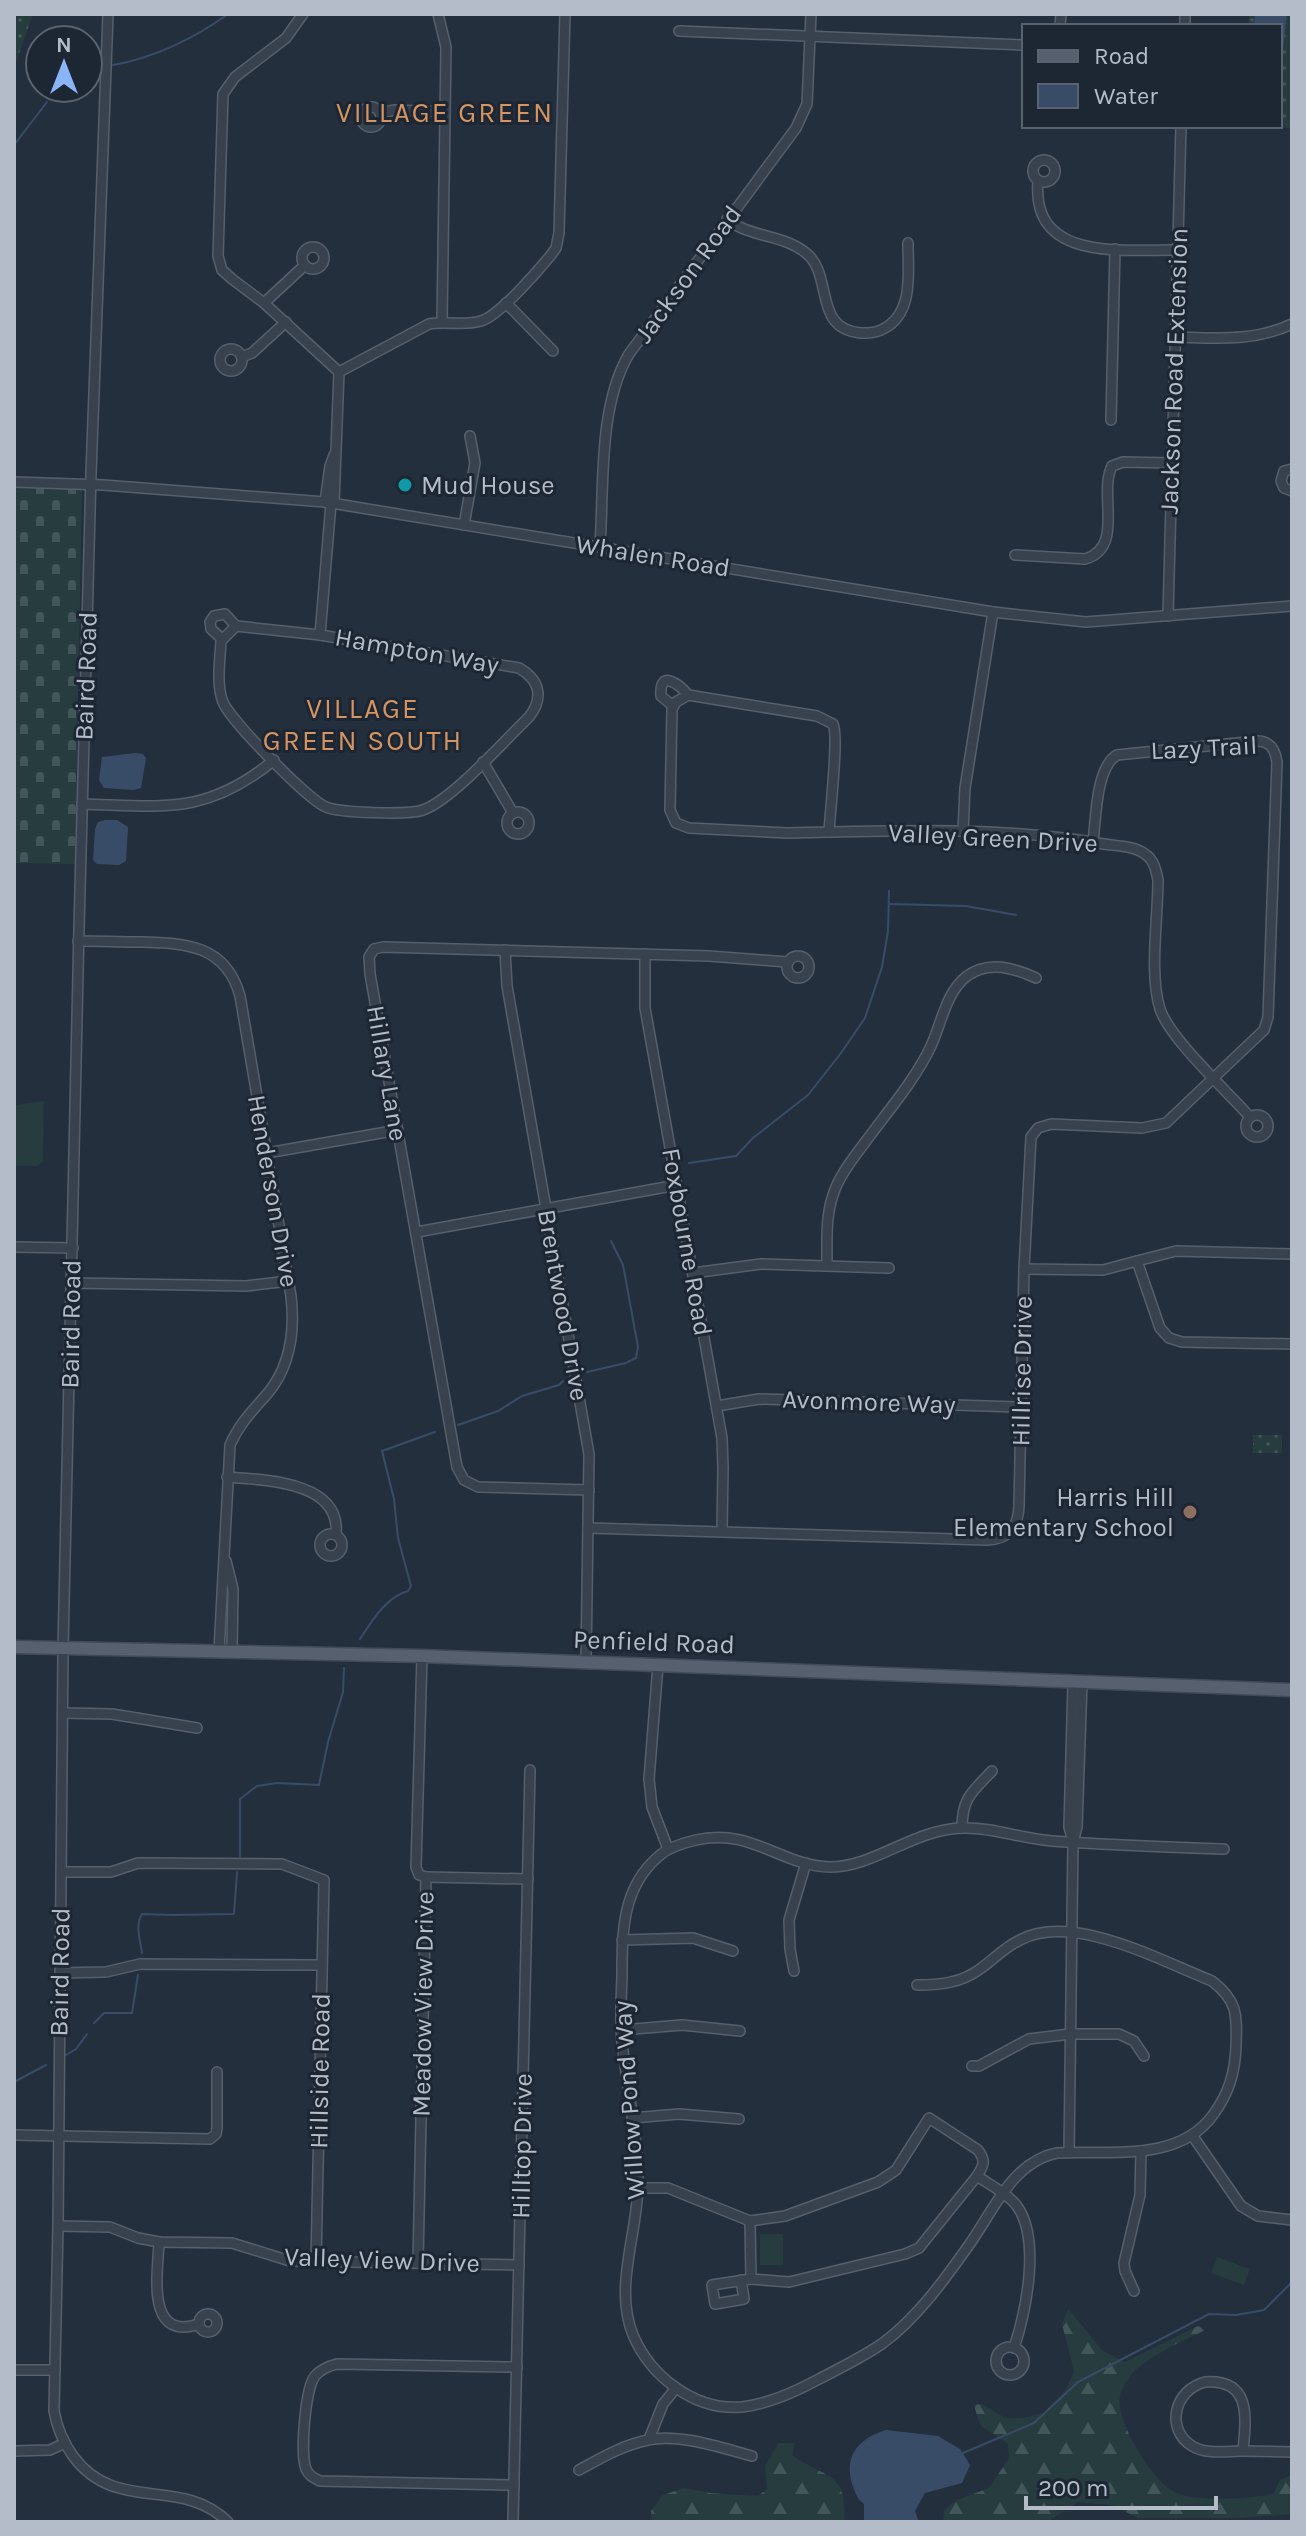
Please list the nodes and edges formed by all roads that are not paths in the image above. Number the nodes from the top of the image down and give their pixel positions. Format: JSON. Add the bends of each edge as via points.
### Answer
{"nodes":[{"id":1,"x":108,"y":14,"type":"edge"},
{"id":2,"x":303,"y":14,"type":"edge"},
{"id":3,"x":438,"y":14,"type":"edge"},
{"id":4,"x":565,"y":14,"type":"edge"},
{"id":5,"x":811,"y":14,"type":"edge"},
{"id":6,"x":679,"y":31,"type":"dead end"},
{"id":7,"x":810,"y":36,"type":"junction"},
{"id":8,"x":1022,"y":45,"type":"edge"},
{"id":9,"x":445,"y":112,"type":"junction"},
{"id":10,"x":380,"y":113,"type":"dead end"},
{"id":11,"x":1181,"y":128,"type":"edge"},
{"id":12,"x":1038,"y":181,"type":"dead end"},
{"id":13,"x":727,"y":219,"type":"junction"},
{"id":14,"x":908,"y":243,"type":"dead end"},
{"id":15,"x":1115,"y":249,"type":"junction"},
{"id":16,"x":1178,"y":250,"type":"junction"},
{"id":17,"x":305,"y":265,"type":"dead end"},
{"id":18,"x":264,"y":303,"type":"junction"},
{"id":19,"x":506,"y":303,"type":"junction"},
{"id":20,"x":286,"y":322,"type":"junction"},
{"id":21,"x":442,"y":322,"type":"junction"},
{"id":22,"x":1292,"y":324,"type":"edge"},
{"id":23,"x":1175,"y":337,"type":"junction"},
{"id":24,"x":553,"y":351,"type":"dead end"},
{"id":25,"x":242,"y":357,"type":"dead end"},
{"id":26,"x":339,"y":372,"type":"junction"},
{"id":27,"x":1111,"y":420,"type":"dead end"},
{"id":28,"x":470,"y":436,"type":"dead end"},
{"id":29,"x":1171,"y":463,"type":"junction"},
{"id":30,"x":1292,"y":469,"type":"edge"},
{"id":31,"x":14,"y":482,"type":"edge"},
{"id":32,"x":91,"y":484,"type":"junction"},
{"id":33,"x":1292,"y":491,"type":"edge"},
{"id":34,"x":330,"y":503,"type":"junction"},
{"id":35,"x":464,"y":525,"type":"junction"},
{"id":36,"x":600,"y":547,"type":"junction"},
{"id":37,"x":1015,"y":555,"type":"dead end"},
{"id":38,"x":1292,"y":606,"type":"edge"},
{"id":39,"x":993,"y":612,"type":"junction"},
{"id":40,"x":1168,"y":616,"type":"junction"},
{"id":41,"x":236,"y":626,"type":"junction"},
{"id":42,"x":320,"y":635,"type":"junction"},
{"id":43,"x":222,"y":639,"type":"junction"},
{"id":44,"x":688,"y":695,"type":"junction"},
{"id":45,"x":673,"y":706,"type":"junction"},
{"id":46,"x":274,"y":760,"type":"junction"},
{"id":47,"x":483,"y":762,"type":"junction"},
{"id":48,"x":82,"y":804,"type":"junction"},
{"id":49,"x":513,"y":813,"type":"dead end"},
{"id":50,"x":963,"y":831,"type":"junction"},
{"id":51,"x":829,"y":832,"type":"junction"},
{"id":52,"x":1093,"y":842,"type":"junction"},
{"id":53,"x":78,"y":941,"type":"junction"},
{"id":54,"x":505,"y":950,"type":"junction"},
{"id":55,"x":645,"y":954,"type":"junction"},
{"id":56,"x":788,"y":962,"type":"dead end"},
{"id":57,"x":1036,"y":978,"type":"dead end"},
{"id":58,"x":1215,"y":1079,"type":"junction"},
{"id":59,"x":1250,"y":1117,"type":"dead end"},
{"id":60,"x":1093,"y":1125,"type":"joint"},
{"id":61,"x":398,"y":1130,"type":"junction"},
{"id":62,"x":267,"y":1153,"type":"junction"},
{"id":63,"x":677,"y":1185,"type":"junction"},
{"id":64,"x":545,"y":1208,"type":"junction"},
{"id":65,"x":417,"y":1232,"type":"junction"},
{"id":66,"x":14,"y":1247,"type":"edge"},
{"id":67,"x":73,"y":1248,"type":"junction"},
{"id":68,"x":1292,"y":1254,"type":"edge"},
{"id":69,"x":1137,"y":1261,"type":"junction"},
{"id":70,"x":827,"y":1265,"type":"junction"},
{"id":71,"x":889,"y":1268,"type":"dead end"},
{"id":72,"x":1024,"y":1269,"type":"junction"},
{"id":73,"x":693,"y":1273,"type":"junction"},
{"id":74,"x":289,"y":1281,"type":"junction"},
{"id":75,"x":73,"y":1283,"type":"junction"},
{"id":76,"x":1292,"y":1344,"type":"edge"},
{"id":77,"x":717,"y":1406,"type":"junction"},
{"id":78,"x":1021,"y":1407,"type":"junction"},
{"id":79,"x":227,"y":1477,"type":"junction"},
{"id":80,"x":589,"y":1490,"type":"junction"},
{"id":81,"x":588,"y":1528,"type":"junction"},
{"id":82,"x":722,"y":1531,"type":"junction"},
{"id":83,"x":336,"y":1534,"type":"dead end"},
{"id":84,"x":14,"y":1647,"type":"edge"},
{"id":85,"x":63,"y":1649,"type":"junction"},
{"id":86,"x":226,"y":1651,"type":"junction"},
{"id":87,"x":422,"y":1656,"type":"junction"},
{"id":88,"x":586,"y":1662,"type":"junction"},
{"id":89,"x":658,"y":1665,"type":"junction"},
{"id":90,"x":1078,"y":1683,"type":"junction"},
{"id":91,"x":1292,"y":1690,"type":"edge"},
{"id":92,"x":63,"y":1713,"type":"junction"},
{"id":93,"x":197,"y":1728,"type":"dead end"},
{"id":94,"x":530,"y":1770,"type":"dead end"},
{"id":95,"x":992,"y":1771,"type":"dead end"},
{"id":96,"x":962,"y":1828,"type":"junction"},
{"id":97,"x":1073,"y":1841,"type":"junction"},
{"id":98,"x":668,"y":1849,"type":"junction"},
{"id":99,"x":1224,"y":1849,"type":"dead end"},
{"id":100,"x":806,"y":1863,"type":"junction"},
{"id":101,"x":62,"y":1872,"type":"junction"},
{"id":102,"x":426,"y":1877,"type":"junction"},
{"id":103,"x":528,"y":1879,"type":"junction"},
{"id":104,"x":1073,"y":1933,"type":"junction"},
{"id":105,"x":622,"y":1940,"type":"junction"},
{"id":106,"x":733,"y":1951,"type":"dead end"},
{"id":107,"x":322,"y":1965,"type":"junction"},
{"id":108,"x":794,"y":1971,"type":"dead end"},
{"id":109,"x":60,"y":1973,"type":"junction"},
{"id":110,"x":917,"y":1985,"type":"dead end"},
{"id":111,"x":622,"y":2030,"type":"junction"},
{"id":112,"x":740,"y":2031,"type":"dead end"},
{"id":113,"x":1070,"y":2034,"type":"junction"},
{"id":114,"x":1144,"y":2056,"type":"dead end"},
{"id":115,"x":972,"y":2066,"type":"dead end"},
{"id":116,"x":217,"y":2072,"type":"dead end"},
{"id":117,"x":632,"y":2118,"type":"junction"},
{"id":118,"x":739,"y":2119,"type":"dead end"},
{"id":119,"x":14,"y":2135,"type":"edge"},
{"id":120,"x":1192,"y":2135,"type":"junction"},
{"id":121,"x":58,"y":2136,"type":"junction"},
{"id":122,"x":1141,"y":2151,"type":"junction"},
{"id":123,"x":1069,"y":2152,"type":"junction"},
{"id":124,"x":977,"y":2176,"type":"junction"},
{"id":125,"x":638,"y":2188,"type":"junction"},
{"id":126,"x":1004,"y":2193,"type":"junction"},
{"id":127,"x":1292,"y":2220,"type":"edge"},
{"id":128,"x":750,"y":2221,"type":"junction"},
{"id":129,"x":58,"y":2226,"type":"junction"},
{"id":130,"x":159,"y":2242,"type":"junction"},
{"id":131,"x":316,"y":2262,"type":"junction"},
{"id":132,"x":418,"y":2263,"type":"junction"},
{"id":133,"x":519,"y":2265,"type":"junction"},
{"id":134,"x":1134,"y":2291,"type":"dead end"},
{"id":135,"x":199,"y":2324,"type":"dead end"},
{"id":136,"x":1014,"y":2348,"type":"dead end"},
{"id":137,"x":517,"y":2367,"type":"junction"},
{"id":138,"x":14,"y":2370,"type":"edge"},
{"id":139,"x":55,"y":2370,"type":"junction"},
{"id":140,"x":676,"y":2388,"type":"junction"},
{"id":141,"x":649,"y":2439,"type":"junction"},
{"id":142,"x":65,"y":2443,"type":"junction"},
{"id":143,"x":14,"y":2451,"type":"edge"},
{"id":144,"x":1243,"y":2451,"type":"junction"},
{"id":145,"x":1292,"y":2452,"type":"edge"},
{"id":146,"x":752,"y":2456,"type":"dead end"},
{"id":147,"x":579,"y":2470,"type":"dead end"},
{"id":148,"x":514,"y":2485,"type":"junction"},
{"id":149,"x":228,"y":2522,"type":"edge"},
{"id":150,"x":513,"y":2522,"type":"edge"}],
"edges":[{"from":1,"to":32,"type":"street","name":"Baird Road"},
{"from":2,"to":18,"type":"street","via":[[276,48],[230,82],[222,101],[219,263]]},
{"from":3,"to":9,"type":"street","via":[[446,47]]},
{"from":4,"to":19,"type":"street","via":[[558,241]]},
{"from":5,"to":7,"type":"street","name":"Jackson Road"},
{"from":6,"to":7,"type":"street"},
{"from":7,"to":8,"type":"street"},
{"from":7,"to":13,"type":"street","name":"Jackson Road","via":[[807,104],[785,143]]},
{"from":9,"to":10,"type":"street"},
{"from":9,"to":21,"type":"street"},
{"from":11,"to":16,"type":"street","name":"Jackson Road Extension"},
{"from":12,"to":15,"type":"street","via":[[1041,210],[1059,236],[1078,245]]},
{"from":13,"to":14,"type":"street","via":[[739,229],[791,244],[809,255],[831,316],[855,332],[877,332],[902,310]]},
{"from":13,"to":36,"type":"street","name":"Jackson Road","via":[[618,375],[608,415]]},
{"from":15,"to":16,"type":"street"},
{"from":15,"to":27,"type":"street"},
{"from":16,"to":23,"type":"street","name":"Jackson Road Extension"},
{"from":17,"to":18,"type":"street"},
{"from":18,"to":20,"type":"street"},
{"from":19,"to":21,"type":"street","via":[[480,322]]},
{"from":19,"to":24,"type":"street"},
{"from":20,"to":25,"type":"street"},
{"from":20,"to":26,"type":"street"},
{"from":21,"to":26,"type":"street","via":[[420,328]]},
{"from":22,"to":23,"type":"street","via":[[1248,338]]},
{"from":23,"to":29,"type":"street","name":"Jackson Road Extension"},
{"from":26,"to":34,"type":"street"},
{"from":28,"to":35,"type":"street","via":[[475,463]]},
{"from":29,"to":37,"type":"street","via":[[1112,466],[1107,537],[1094,556]]},
{"from":29,"to":40,"type":"street","name":"Jackson Road Extension"},
{"from":30,"to":33,"type":"street","via":[[1284,471],[1281,481]]},
{"from":31,"to":32,"type":"street","name":"Whalen Road"},
{"from":32,"to":34,"type":"street","name":"Whalen Road"},
{"from":32,"to":48,"type":"street","name":"Baird Road"},
{"from":34,"to":35,"type":"street","name":"Whalen Road"},
{"from":34,"to":42,"type":"street"},
{"from":35,"to":36,"type":"street","name":"Whalen Road"},
{"from":36,"to":39,"type":"street","name":"Whalen Road"},
{"from":38,"to":40,"type":"street","name":"Whalen Road"},
{"from":39,"to":40,"type":"street","name":"Whalen Road","via":[[1086,622]]},
{"from":39,"to":50,"type":"street"},
{"from":41,"to":42,"type":"street","name":"Hampton Way"},
{"from":41,"to":43,"type":"street"},
{"from":41,"to":43,"type":"street","name":"Hampton Way","via":[[225,614],[214,616],[211,629]]},
{"from":42,"to":47,"type":"street","name":"Hampton Way","via":[[527,673],[539,692],[536,707]]},
{"from":43,"to":46,"type":"street","name":"Hampton Way","via":[[224,704]]},
{"from":44,"to":45,"type":"street"},
{"from":44,"to":45,"type":"street","name":"Valley Green Drive","via":[[677,682],[664,683],[661,696]]},
{"from":44,"to":51,"type":"street","name":"Valley Green Drive","via":[[817,716],[833,724]]},
{"from":45,"to":51,"type":"street","name":"Valley Green Drive","via":[[670,810],[679,825]]},
{"from":46,"to":47,"type":"street","name":"Hampton Way","via":[[325,807],[415,812],[444,799]]},
{"from":46,"to":48,"type":"street","via":[[240,784],[191,804]]},
{"from":47,"to":49,"type":"street"},
{"from":48,"to":53,"type":"street","name":"Baird Road"},
{"from":50,"to":51,"type":"street","name":"Valley Green Drive"},
{"from":50,"to":52,"type":"street","name":"Valley Green Drive"},
{"from":52,"to":58,"type":"street","name":"Valley Green Drive","via":[[1139,851],[1152,860],[1158,880],[1155,976],[1160,1011]]},
{"from":52,"to":58,"type":"street","name":"Lazy Trail","via":[[1102,775],[1117,755],[1257,741],[1275,750],[1267,1025]]},
{"from":53,"to":62,"type":"street","name":"Henderson Drive","via":[[190,945],[226,968],[240,996]]},
{"from":53,"to":67,"type":"street","name":"Baird Road"},
{"from":54,"to":55,"type":"street","name":"Hillary Lane"},
{"from":54,"to":61,"type":"street","name":"Hillary Lane","via":[[383,947],[371,953],[368,961]]},
{"from":54,"to":64,"type":"street","name":"Brentwood Drive"},
{"from":55,"to":56,"type":"street","name":"Hillary Lane"},
{"from":55,"to":63,"type":"street","name":"Foxbourne Road","via":[[645,1008]]},
{"from":57,"to":70,"type":"street","via":[[1000,967],[979,970],[951,995],[923,1061],[836,1186],[828,1216]]},
{"from":58,"to":59,"type":"street"},
{"from":58,"to":60,"type":"street","name":"Lazy Trail","via":[[1161,1126]]},
{"from":60,"to":72,"type":"street","name":"Hillrise Drive","via":[[1044,1125],[1031,1137]]},
{"from":61,"to":62,"type":"street"},
{"from":61,"to":65,"type":"street","name":"Hillary Lane"},
{"from":62,"to":74,"type":"street","name":"Henderson Drive"},
{"from":63,"to":64,"type":"street"},
{"from":63,"to":73,"type":"street","name":"Foxbourne Road"},
{"from":64,"to":65,"type":"street"},
{"from":64,"to":80,"type":"street","name":"Brentwood Drive","via":[[587,1441]]},
{"from":65,"to":80,"type":"street","name":"Hillary Lane","via":[[460,1474],[470,1484],[487,1488]]},
{"from":66,"to":67,"type":"street"},
{"from":67,"to":75,"type":"street","name":"Baird Road"},
{"from":68,"to":69,"type":"street","via":[[1176,1251]]},
{"from":69,"to":72,"type":"street","via":[[1103,1270]]},
{"from":69,"to":76,"type":"street","via":[[1160,1328],[1169,1338]]},
{"from":70,"to":71,"type":"street"},
{"from":70,"to":73,"type":"street","via":[[749,1265]]},
{"from":72,"to":78,"type":"street","name":"Hillrise Drive"},
{"from":73,"to":77,"type":"street","name":"Foxbourne Road"},
{"from":74,"to":75,"type":"street","via":[[246,1286]]},
{"from":74,"to":79,"type":"street","name":"Henderson Drive","via":[[289,1355],[271,1389],[234,1435]]},
{"from":75,"to":85,"type":"street","name":"Baird Road"},
{"from":77,"to":78,"type":"street","name":"Avonmore Way","via":[[759,1399]]},
{"from":77,"to":82,"type":"street","name":"Foxbourne Road"},
{"from":78,"to":82,"type":"street","name":"Hillrise Drive","via":[[1019,1514],[1012,1531],[1002,1538]]},
{"from":79,"to":83,"type":"street","via":[[311,1492],[334,1515]]},
{"from":79,"to":86,"type":"street","name":"Henderson Drive"},
{"from":80,"to":81,"type":"street","name":"Brentwood Drive"},
{"from":81,"to":82,"type":"street","name":"Hillrise Drive"},
{"from":81,"to":88,"type":"street","name":"Brentwood Drive"},
{"from":84,"to":85,"type":"main road","name":"Penfield Road"},
{"from":85,"to":86,"type":"main road","name":"Penfield Road"},
{"from":85,"to":92,"type":"street","name":"Baird Road"},
{"from":86,"to":87,"type":"main road","name":"Penfield Road"},
{"from":87,"to":88,"type":"main road","name":"Penfield Road"},
{"from":87,"to":102,"type":"street","name":"Meadow View Drive","via":[[416,1867]]},
{"from":88,"to":89,"type":"main road","name":"Penfield Road"},
{"from":89,"to":90,"type":"main road","name":"Penfield Road"},
{"from":89,"to":98,"type":"street","via":[[649,1779],[652,1807]]},
{"from":90,"to":91,"type":"main road","name":"Penfield Road"},
{"from":90,"to":97,"type":"street","via":[[1069,1827]]},
{"from":92,"to":93,"type":"street","via":[[112,1714]]},
{"from":92,"to":101,"type":"street","name":"Baird Road"},
{"from":94,"to":103,"type":"street","name":"Hilltop Drive"},
{"from":95,"to":96,"type":"street","via":[[966,1798]]},
{"from":96,"to":97,"type":"street","name":"Willow Pond Way"},
{"from":96,"to":100,"type":"street","name":"Willow Pond Way","via":[[913,1839],[850,1865]]},
{"from":97,"to":99,"type":"street","name":"Willow Pond Way"},
{"from":97,"to":104,"type":"street"},
{"from":98,"to":100,"type":"street","name":"Willow Pond Way","via":[[726,1837]]},
{"from":98,"to":105,"type":"street","name":"Willow Pond Way","via":[[636,1883]]},
{"from":100,"to":108,"type":"street","via":[[789,1920]]},
{"from":101,"to":107,"type":"street","name":"Hillside Road","via":[[111,1872],[138,1863],[282,1864],[321,1877]]},
{"from":101,"to":109,"type":"street","name":"Baird Road"},
{"from":102,"to":103,"type":"street"},
{"from":102,"to":132,"type":"street","name":"Meadow View Drive"},
{"from":103,"to":133,"type":"street","name":"Hilltop Drive"},
{"from":104,"to":110,"type":"street","via":[[1030,1935],[967,1977]]},
{"from":104,"to":113,"type":"street"},
{"from":104,"to":120,"type":"street","via":[[1110,1940],[1212,1981],[1232,2002],[1235,2070],[1224,2100]]},
{"from":105,"to":106,"type":"street","via":[[693,1938]]},
{"from":105,"to":111,"type":"street","name":"Willow Pond Way"},
{"from":107,"to":109,"type":"street","via":[[140,1964],[106,1972]]},
{"from":107,"to":131,"type":"street","name":"Hillside Road"},
{"from":109,"to":121,"type":"street","name":"Baird Road"},
{"from":111,"to":112,"type":"street","via":[[682,2025]]},
{"from":111,"to":117,"type":"street","name":"Willow Pond Way"},
{"from":113,"to":114,"type":"street","via":[[1119,2034],[1134,2041]]},
{"from":113,"to":115,"type":"street","via":[[1029,2039]]},
{"from":113,"to":123,"type":"street"},
{"from":116,"to":121,"type":"street","via":[[217,2128],[210,2139]]},
{"from":117,"to":118,"type":"street","via":[[679,2114]]},
{"from":117,"to":125,"type":"street","name":"Willow Pond Way"},
{"from":119,"to":121,"type":"street"},
{"from":120,"to":122,"type":"street","name":"Willow Pond Way"},
{"from":120,"to":127,"type":"street","via":[[1241,2206],[1258,2216]]},
{"from":121,"to":129,"type":"street","name":"Baird Road"},
{"from":122,"to":123,"type":"street","name":"Willow Pond Way"},
{"from":122,"to":134,"type":"street","via":[[1140,2195],[1124,2263]]},
{"from":123,"to":126,"type":"street","name":"Willow Pond Way","via":[[1036,2160]]},
{"from":124,"to":126,"type":"street"},
{"from":124,"to":128,"type":"street","via":[[984,2165],[978,2150],[929,2118],[896,2170],[878,2182],[785,2216]]},
{"from":124,"to":128,"type":"street","via":[[919,2248],[789,2282],[746,2280]]},
{"from":125,"to":128,"type":"street","via":[[668,2188]]},
{"from":125,"to":140,"type":"street","name":"Willow Pond Way","via":[[625,2284],[628,2317],[646,2358]]},
{"from":126,"to":136,"type":"street","via":[[1022,2215],[1028,2236],[1026,2298]]},
{"from":126,"to":140,"type":"street","name":"Willow Pond Way","via":[[917,2311],[863,2356],[799,2390],[757,2405],[715,2405]]},
{"from":129,"to":130,"type":"street","name":"Valley View Drive","via":[[110,2227]]},
{"from":129,"to":139,"type":"street","name":"Baird Road"},
{"from":130,"to":131,"type":"street","name":"Valley View Drive","via":[[232,2243],[280,2259]]},
{"from":130,"to":135,"type":"street","via":[[161,2314],[178,2325]]},
{"from":131,"to":132,"type":"street","name":"Valley View Drive"},
{"from":132,"to":133,"type":"street","name":"Valley View Drive"},
{"from":133,"to":137,"type":"street","name":"Hilltop Drive"},
{"from":137,"to":148,"type":"street","name":"Hilltop Drive"},
{"from":137,"to":148,"type":"street","via":[[337,2364],[315,2376],[306,2401],[305,2467],[320,2481]]},
{"from":138,"to":139,"type":"street"},
{"from":139,"to":142,"type":"street","name":"Baird Road","via":[[54,2411]]},
{"from":140,"to":141,"type":"street","via":[[663,2404]]},
{"from":141,"to":146,"type":"street","via":[[711,2445]]},
{"from":141,"to":147,"type":"street"},
{"from":142,"to":143,"type":"street","via":[[50,2450]]},
{"from":142,"to":149,"type":"street","name":"Baird Road","via":[[102,2483],[187,2498]]},
{"from":144,"to":144,"type":"street","via":[[1191,2446],[1177,2421],[1183,2394],[1212,2382],[1238,2394],[1245,2410]]},
{"from":144,"to":145,"type":"street"},
{"from":148,"to":150,"type":"street","name":"Hilltop Drive"}]}
